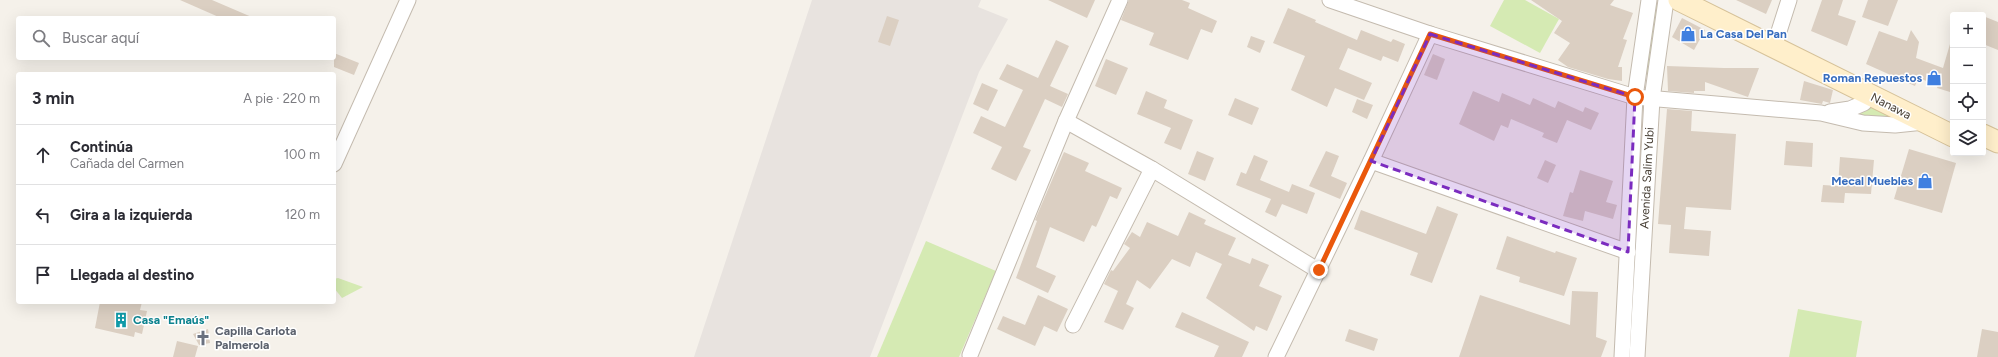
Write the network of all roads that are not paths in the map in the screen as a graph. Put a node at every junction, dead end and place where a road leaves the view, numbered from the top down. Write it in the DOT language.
graph roads {
  1 [pos="408,0"];
  2 [pos="1120,0"];
  3 [pos="1330,0"];
  4 [pos="1649,0"];
  5 [pos="1666,0"];
  6 [pos="1680,0"];
  7 [pos="1712,0"];
  8 [pos="1789,0"];
  9 [pos="1430,34"];
  10 [pos="1776,41"];
  11 [pos="1861,90"];
  12 [pos="1635,97"];
  13 [pos="1652,99"];
  14 [pos="1821,113"];
  15 [pos="1950,119"];
  16 [pos="1066,121"];
  17 [pos="1924,122"];
  18 [pos="1950,135"];
  19 [pos="1986,136"];
  20 [pos="1998,142"];
  21 [pos="1986,151"];
  22 [pos="1998,157"];
  23 [pos="336,160"];
  24 [pos="1371,161"];
  25 [pos="1152,169"];
  26 [pos="1628,252"];
  27 [pos="1319,270"];
  28 [pos="1073,325"];
  29 [pos="970,355"];
  30 [pos="1276,357"];
  31 [pos="1622,357"];
  32 [pos="1637,357"];
  1 -- 23 [label="street"];
  2 -- 16 [label="street"];
  3 -- 9 [label="street"];
  4 -- 12 [label="street, Avenida Salim Yubi"];
  5 -- 13 [label="street, Avenida Salim Yubi"];
  6 -- 10 [label="main road, Nanawa"];
  7 -- 10 [label="main road, Nanawa"];
  8 -- 10 [label="street"];
  9 -- 12 [label="street"];
  9 -- 24 [label="street"];
  10 -- 11 [label="main road, Nanawa"];
  10 -- 15 [label="main road, Nanawa"];
  11 -- 14 [label="street"];
  11 -- 17 [label="main road, Nanawa"];
  12 -- 13 [label="street"];
  12 -- 26 [label="street, Avenida Salim Yubi"];
  13 -- 14 [label="street"];
  13 -- 32 [label="street, Avenida Salim Yubi"];
  14 -- 17 [label="street"];
  16 -- 25 [label="street"];
  16 -- 29 [label="street"];
  17 -- 18 [label="main road, Nanawa"];
  19 -- 20 [label="main road"];
  21 -- 22 [label="main road"];
  24 -- 26 [label="street"];
  24 -- 27 [label="street"];
  25 -- 27 [label="street"];
  25 -- 28 [label="street"];
  26 -- 31 [label="street, Avenida Salim Yubi"];
  27 -- 30 [label="street"];
}
